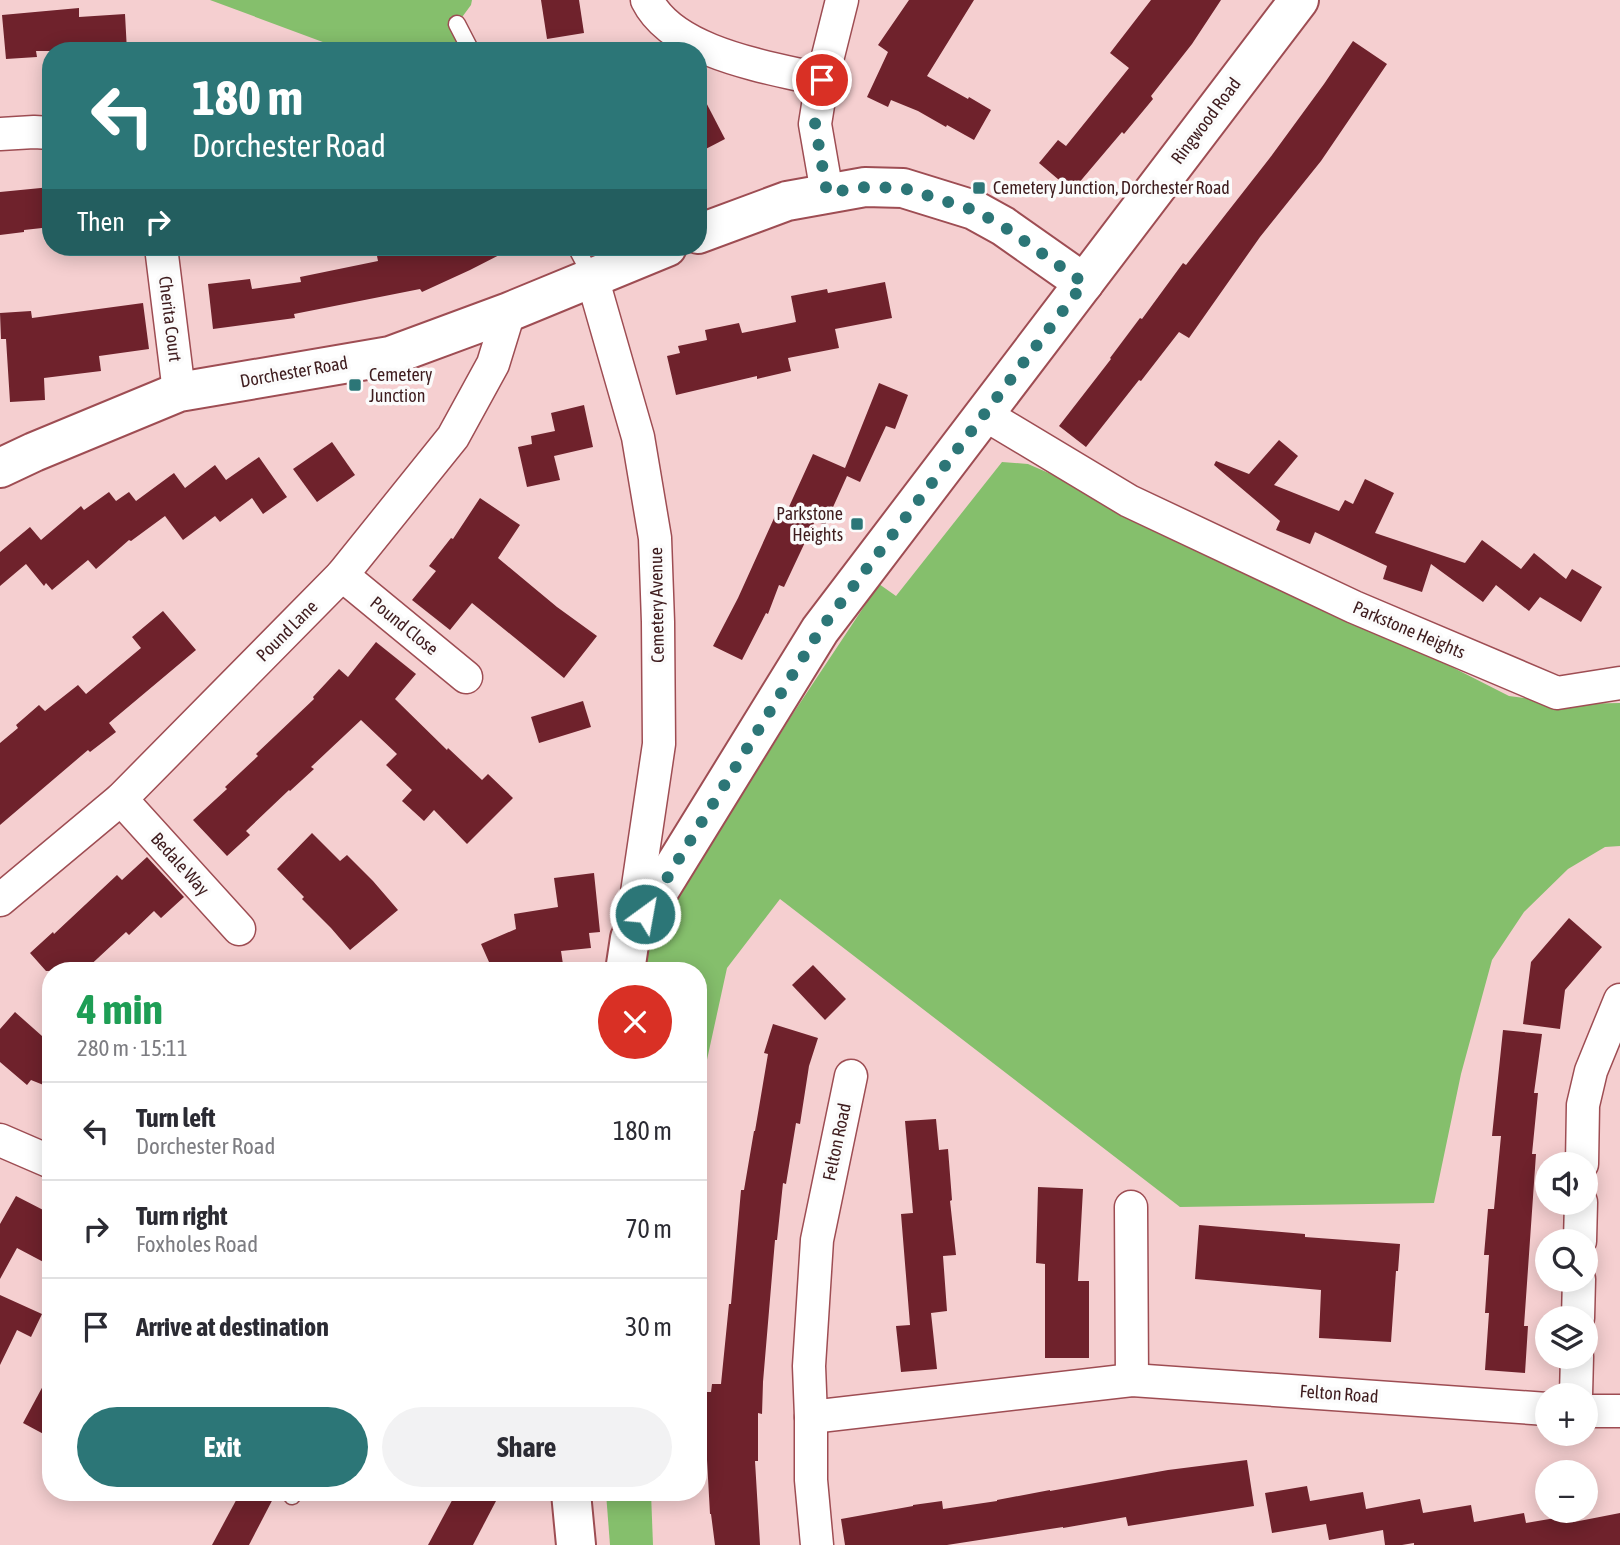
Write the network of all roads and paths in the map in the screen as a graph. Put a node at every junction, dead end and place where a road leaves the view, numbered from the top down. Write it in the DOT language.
graph roads {
  1 [pos="647,0"];
  2 [pos="842,0"];
  3 [pos="1298,0"];
  4 [pos="457,24"];
  5 [pos="466,42"];
  6 [pos="694,42"];
  7 [pos="707,48"];
  8 [pos="822,80"];
  9 [pos="42,132"];
  10 [pos="0,134"];
  11 [pos="827,193"];
  12 [pos="707,231"];
  13 [pos="162,256"];
  14 [pos="617,256"];
  15 [pos="584,262"];
  16 [pos="1084,283"];
  17 [pos="509,312"];
  18 [pos="179,392"];
  19 [pos="984,414"];
  20 [pos="0,468"];
  21 [pos="342,575"];
  22 [pos="466,677"];
  23 [pos="1620,683"];
  24 [pos="121,799"];
  25 [pos="0,900"];
  26 [pos="239,929"];
  27 [pos="627,955"];
  28 [pos="1620,1000"];
  29 [pos="1613,1039"];
  30 [pos="852,1076"];
  31 [pos="0,1140"];
  32 [pos="1582,1152"];
  33 [pos="42,1158"];
  34 [pos="1130,1207"];
  35 [pos="1132,1380"];
  36 [pos="1535,1408"];
  37 [pos="1598,1411"];
  38 [pos="1620,1411"];
  39 [pos="811,1417"];
  40 [pos="572,1501"];
  41 [pos="576,1545"];
  42 [pos="817,1545"];
  1 -- 6 [label="street"];
  2 -- 8 [label="street"];
  3 -- 16 [label="main road, Ringwood Road"];
  4 -- 5 [label="lane"];
  7 -- 8 [label="street"];
  8 -- 11 [label="street"];
  9 -- 10 [label="street"];
  11 -- 12 [label="main road"];
  11 -- 16 [label="main road"];
  13 -- 18 [label="street, Cherita Court"];
  14 -- 15 [label="main road, Dorchester Road"];
  15 -- 17 [label="main road, Dorchester Road"];
  15 -- 27 [label="street, Cemetery Avenue"];
  16 -- 19 [label="main road, Ringwood Road"];
  17 -- 18 [label="main road, Dorchester Road"];
  17 -- 21 [label="street, Pound Lane"];
  18 -- 20 [label="main road, Dorchester Road"];
  19 -- 23 [label="street, Parkstone Heights"];
  19 -- 27 [label="main road, Ringwood Road"];
  21 -- 22 [label="street, Pound Close"];
  21 -- 24 [label="street, Pound Lane"];
  24 -- 25 [label="street, Pound Lane"];
  24 -- 26 [label="street, Bedale Way"];
  28 -- 29 [label="street"];
  29 -- 32 [label="street"];
  30 -- 39 [label="street, Felton Road"];
  31 -- 33 [label="street"];
  34 -- 35 [label="street"];
  35 -- 36 [label="street, Felton Road"];
  35 -- 39 [label="street, Felton Road"];
  37 -- 38 [label="street"];
  39 -- 42 [label="street, Felton Road"];
  40 -- 41 [label="main road"];
}
